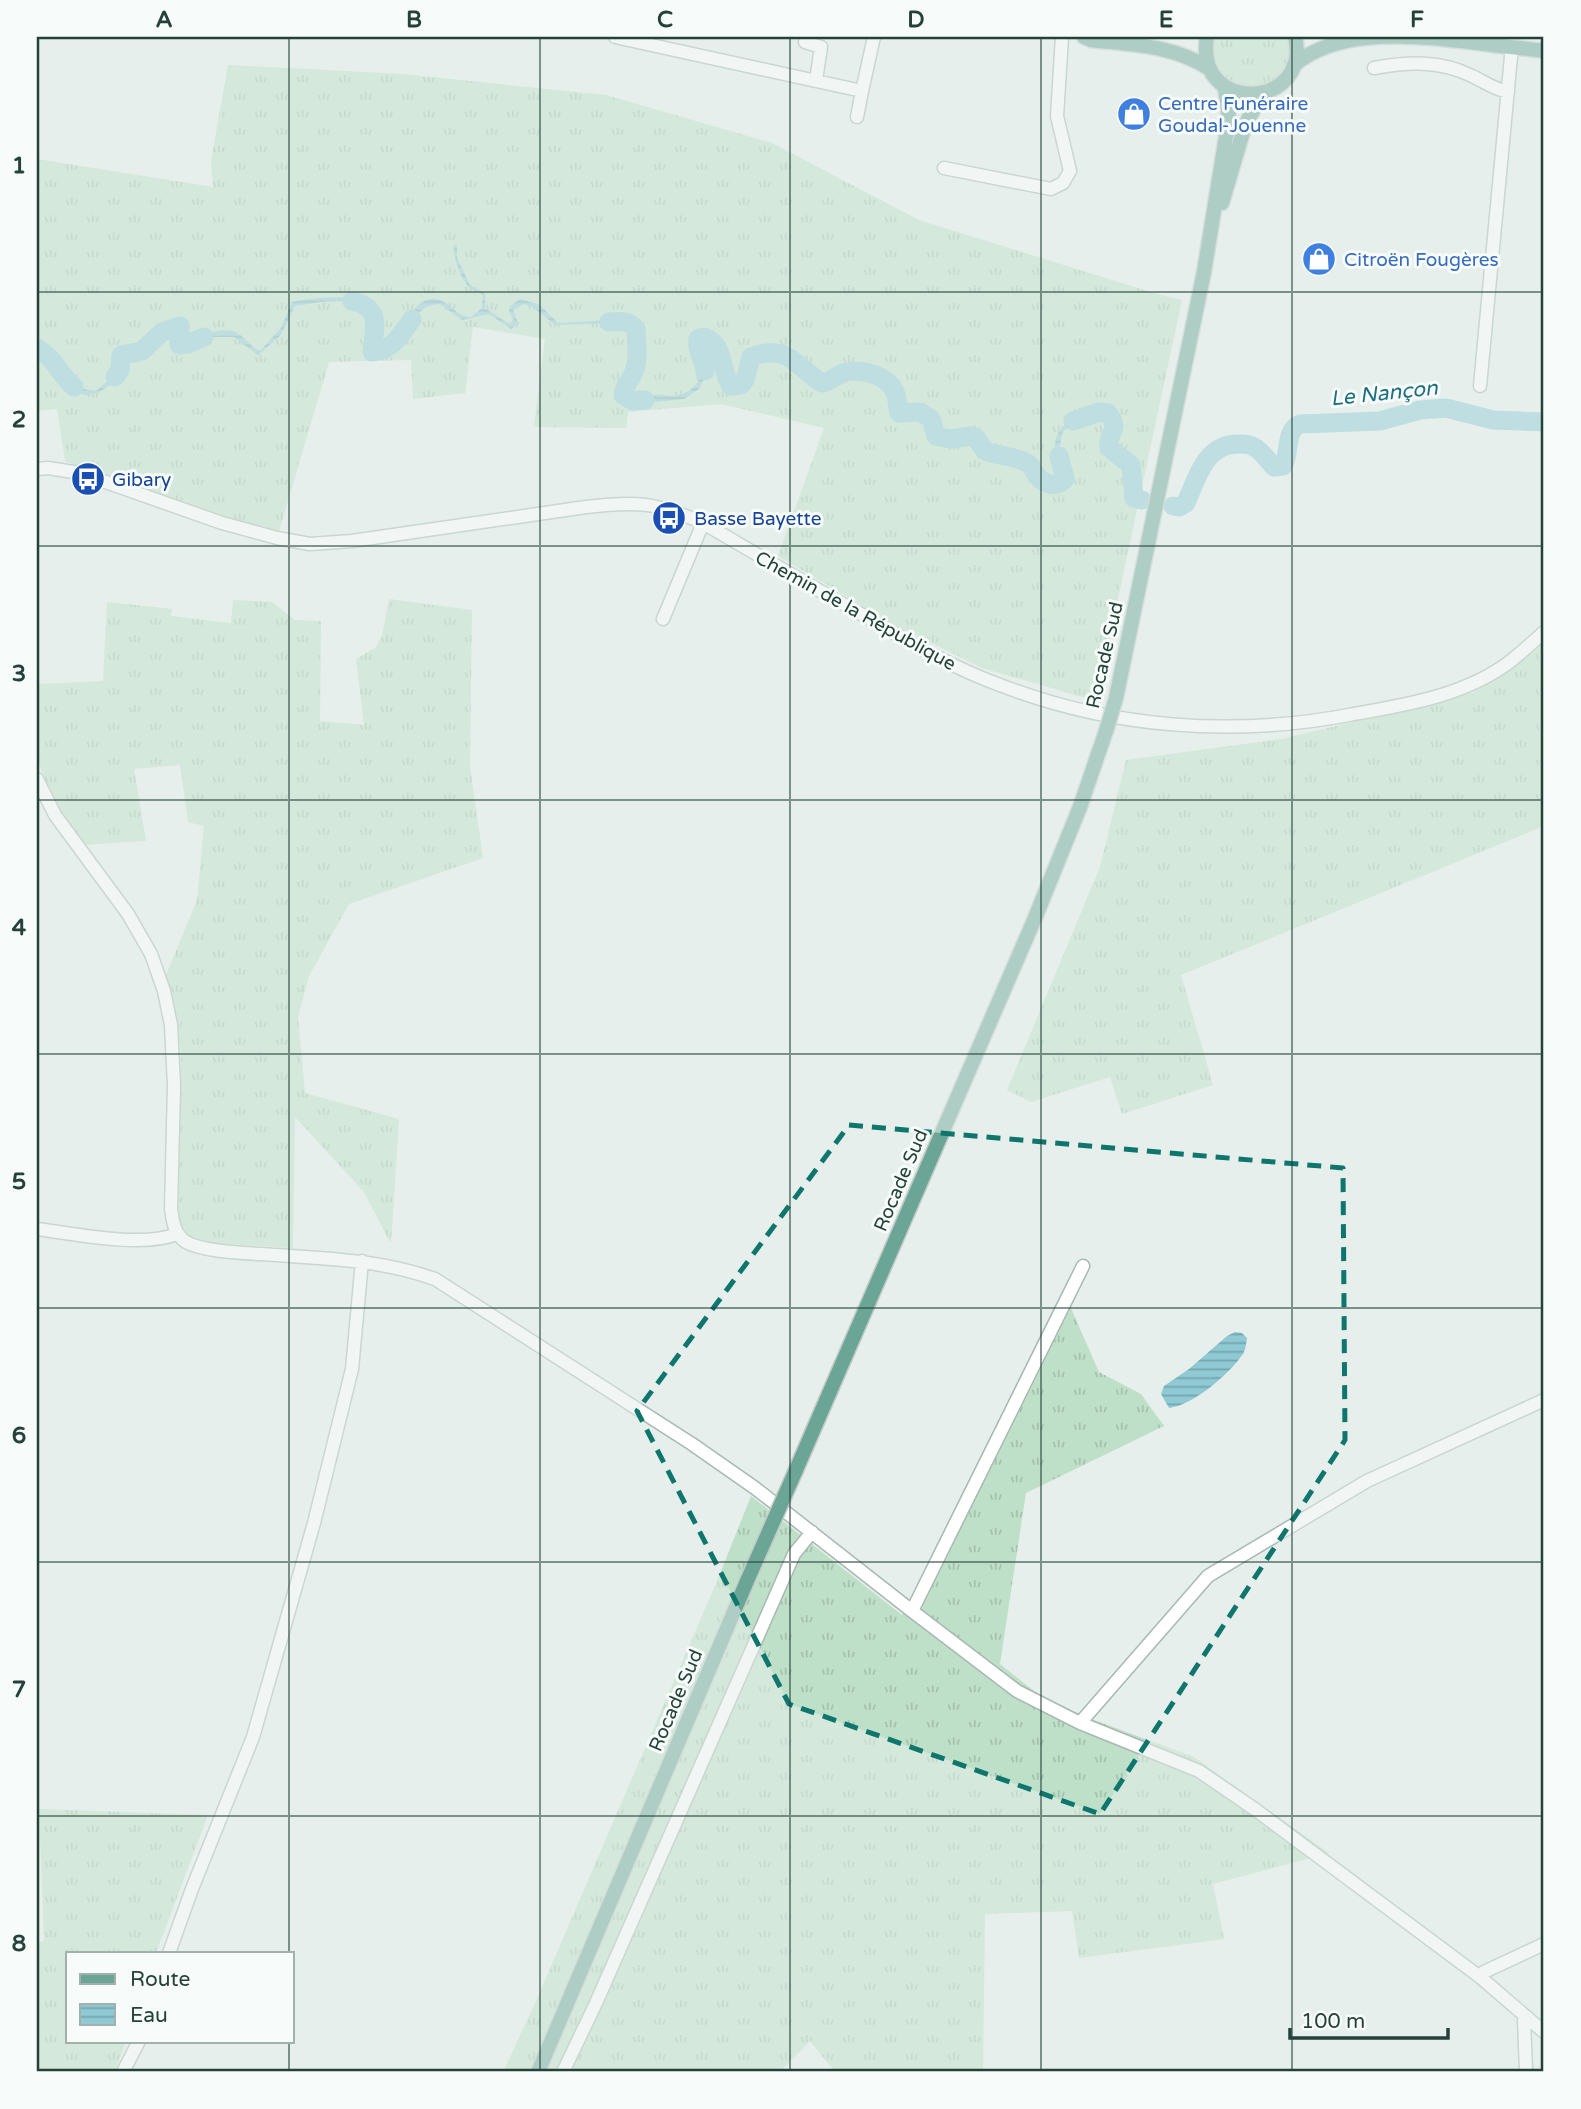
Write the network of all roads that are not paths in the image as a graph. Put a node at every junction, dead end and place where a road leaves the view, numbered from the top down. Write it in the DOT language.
graph roads {
  1 [pos="615,37"];
  2 [pos="874,37"];
  3 [pos="1062,37"];
  4 [pos="1084,37"];
  5 [pos="1207,37"];
  6 [pos="1295,37"];
  7 [pos="1404,37"];
  8 [pos="1483,37"];
  9 [pos="804,42"];
  10 [pos="670,43"];
  11 [pos="1512,46"];
  12 [pos="1544,51"];
  13 [pos="1294,65"];
  14 [pos="1374,68"];
  15 [pos="1210,69"];
  16 [pos="816,81"];
  17 [pos="1225,87"];
  18 [pos="862,91"];
  19 [pos="1508,92"];
  20 [pos="1263,93"];
  21 [pos="857,117"];
  22 [pos="944,168"];
  23 [pos="1203,272"];
  24 [pos="1480,386"];
  25 [pos="37,469"];
  26 [pos="703,523"];
  27 [pos="663,619"];
  28 [pos="1544,632"];
  29 [pos="37,779"];
  30 [pos="37,1229"];
  31 [pos="177,1234"];
  32 [pos="362,1261"];
  33 [pos="1083,1266"];
  34 [pos="1544,1400"];
  35 [pos="812,1532"];
  36 [pos="912,1611"];
  37 [pos="1080,1723"];
  38 [pos="1544,1944"];
  39 [pos="169,1952"];
  40 [pos="1480,1977"];
  41 [pos="1527,2017"];
  42 [pos="1544,2032"];
  43 [pos="139,2042"];
  44 [pos="123,2072"];
  45 [pos="538,2072"];
  46 [pos="563,2072"];
  47 [pos="1526,2072"];
  1 -- 10 [label="street"];
  2 -- 18 [label="street"];
  3 -- 22 [label="street"];
  4 -- 15 [label="main road"];
  5 -- 15 [label="main road"];
  6 -- 13 [label="main road"];
  7 -- 11 [label="main road"];
  7 -- 13 [label="main road"];
  8 -- 11 [label="main road"];
  9 -- 16 [label="street"];
  10 -- 16 [label="street"];
  11 -- 12 [label="main road"];
  11 -- 19 [label="street"];
  13 -- 20 [label="main road"];
  14 -- 19 [label="street"];
  15 -- 17 [label="main road"];
  16 -- 18 [label="street"];
  17 -- 20 [label="main road"];
  17 -- 23 [label="main road, Rocade Sud"];
  18 -- 21 [label="street"];
  19 -- 24 [label="street"];
  20 -- 23 [label="main road, Rocade Sud"];
  23 -- 45 [label="main road, Rocade Sud, bridge"];
  25 -- 26 [label="street, Chemin de la République"];
  26 -- 27 [label="street"];
  26 -- 28 [label="street, Chemin de la République"];
  29 -- 31 [label="street"];
  30 -- 31 [label="street"];
  31 -- 32 [label="street"];
  32 -- 35 [label="street"];
  32 -- 39 [label="street"];
  33 -- 36 [label="street"];
  34 -- 37 [label="street"];
  35 -- 36 [label="street"];
  35 -- 46 [label="street"];
  36 -- 37 [label="street"];
  37 -- 40 [label="street"];
  38 -- 40 [label="street"];
  40 -- 41 [label="street"];
  41 -- 42 [label="street"];
  41 -- 47 [label="street"];
  43 -- 44 [label="street"];
}
